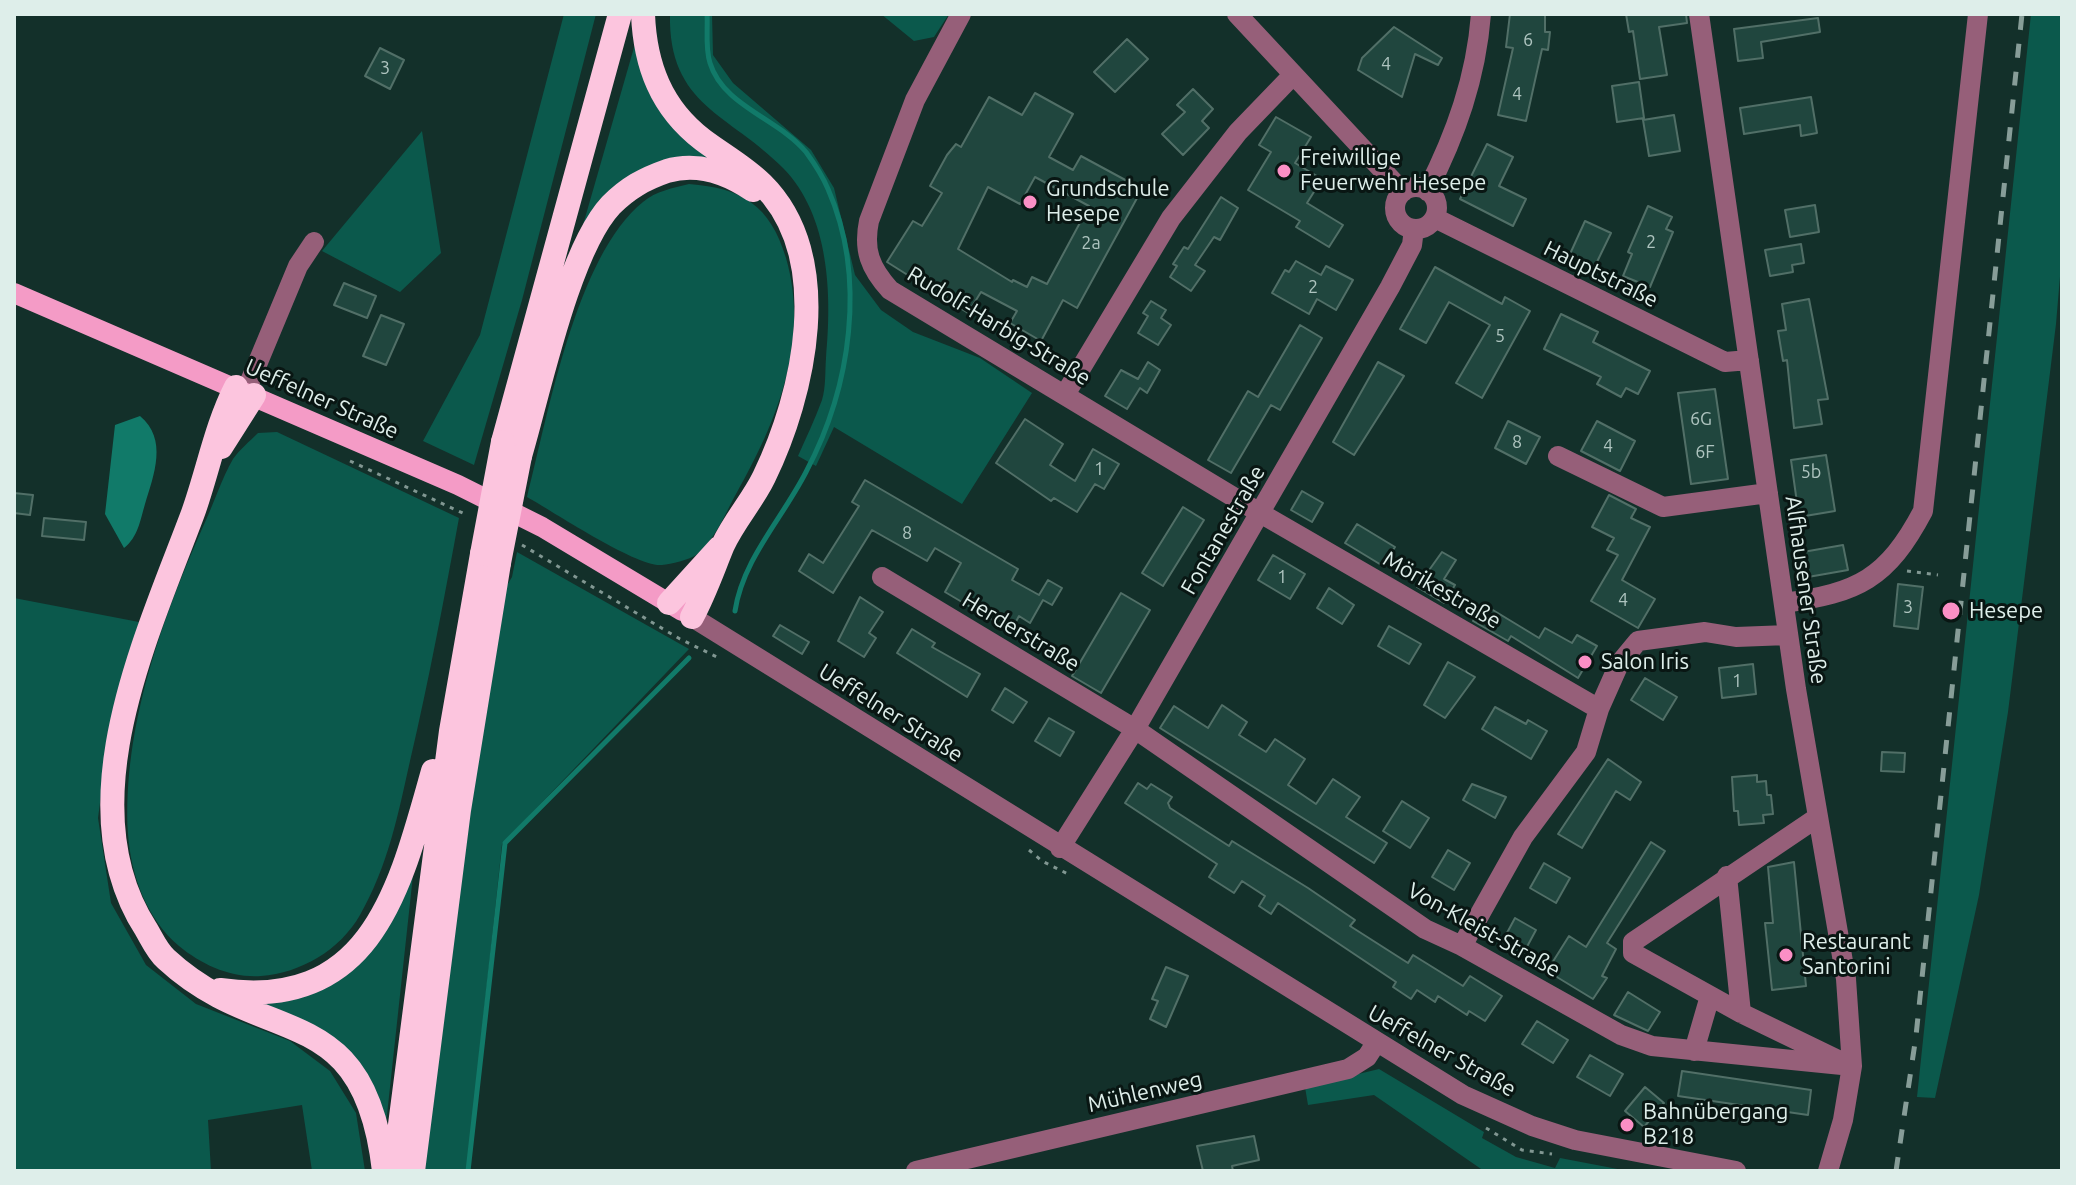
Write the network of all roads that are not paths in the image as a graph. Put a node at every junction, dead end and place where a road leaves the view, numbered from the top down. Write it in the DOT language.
graph roads {
  1 [pos="620,14"];
  2 [pos="643,14"];
  3 [pos="961,14"];
  4 [pos="1237,14"];
  5 [pos="1481,14"];
  6 [pos="1699,14"];
  7 [pos="1978,14"];
  8 [pos="1293,75"];
  9 [pos="1427,191"];
  10 [pos="1403,192"];
  11 [pos="778,208"];
  12 [pos="1435,218"];
  13 [pos="1414,229"];
  14 [pos="314,242"];
  15 [pos="561,274"];
  16 [pos="14,293"];
  17 [pos="1749,360"];
  18 [pos="245,391"];
  19 [pos="1066,393"];
  20 [pos="1558,456"];
  21 [pos="1768,493"];
  22 [pos="1260,513"];
  23 [pos="724,543"];
  24 [pos="491,558"];
  25 [pos="882,577"];
  26 [pos="669,603"];
  27 [pos="1784,603"];
  28 [pos="692,617"];
  29 [pos="1788,635"];
  30 [pos="1599,709"];
  31 [pos="1135,729"];
  32 [pos="451,731"];
  33 [pos="1818,817"];
  34 [pos="1060,848"];
  35 [pos="1727,876"];
  36 [pos="1462,946"];
  37 [pos="206,988"];
  38 [pos="1710,996"];
  39 [pos="1741,1013"];
  40 [pos="1376,1043"];
  41 [pos="1694,1051"];
  42 [pos="1852,1066"];
  43 [pos="384,1171"];
  44 [pos="394,1171"];
  45 [pos="413,1171"];
  46 [pos="916,1171"];
  47 [pos="1736,1171"];
  48 [pos="1828,1171"];
  1 -- 15 [label="highway"];
  2 -- 11 [label="highway"];
  3 -- 19 [label="street, Rudolf-Harbig-Straße"];
  4 -- 8 [label="street"];
  5 -- 9 [label="street"];
  6 -- 17 [label="street, Alfhausener Straße"];
  7 -- 27 [label="street"];
  8 -- 10 [label="street"];
  8 -- 19 [label="street"];
  9 -- 10 [label="street"];
  9 -- 12 [label="street"];
  10 -- 13 [label="street"];
  11 -- 15 [label="highway"];
  11 -- 23 [label="highway"];
  12 -- 13 [label="street"];
  12 -- 17 [label="street, Hauptstraße"];
  13 -- 22 [label="street, Fontanestraße"];
  14 -- 18 [label="street"];
  15 -- 24 [label="highway, bridge"];
  16 -- 18 [label="main road, Ueffelner Straße"];
  17 -- 21 [label="street, Alfhausener Straße"];
  18 -- 26 [label="main road, Ueffelner Straße"];
  18 -- 37 [label="highway"];
  19 -- 22 [label="street, Rudolf-Harbig-Straße"];
  20 -- 21 [label="street"];
  21 -- 27 [label="street, Alfhausener Straße"];
  22 -- 30 [label="street, Mörikestraße"];
  22 -- 31 [label="street, Fontanestraße"];
  23 -- 26 [label="highway"];
  23 -- 28 [label="highway"];
  24 -- 32 [label="highway"];
  24 -- 45 [label="highway"];
  25 -- 31 [label="street, Herderstraße"];
  26 -- 28 [label="main road, Ueffelner Straße"];
  27 -- 29 [label="street, Alfhausener Straße"];
  28 -- 34 [label="street, Ueffelner Straße"];
  29 -- 30 [label="street"];
  29 -- 33 [label="street, Alfhausener Straße"];
  30 -- 36 [label="street"];
  31 -- 34 [label="street, Fontanestraße"];
  31 -- 36 [label="street, Von-Kleist-Straße"];
  32 -- 37 [label="highway"];
  32 -- 44 [label="highway"];
  33 -- 35 [label="street"];
  33 -- 42 [label="street, Alfhausener Straße"];
  34 -- 40 [label="street, Ueffelner Straße"];
  35 -- 38 [label="street"];
  35 -- 39 [label="street"];
  36 -- 41 [label="street, Von-Kleist-Straße"];
  37 -- 43 [label="highway"];
  38 -- 39 [label="street"];
  38 -- 41 [label="street"];
  39 -- 42 [label="street"];
  40 -- 46 [label="street, Mühlenweg"];
  40 -- 47 [label="street, Ueffelner Straße"];
  41 -- 42 [label="street, Von-Kleist-Straße"];
  42 -- 48 [label="street, Alfhausener Straße"];
}
